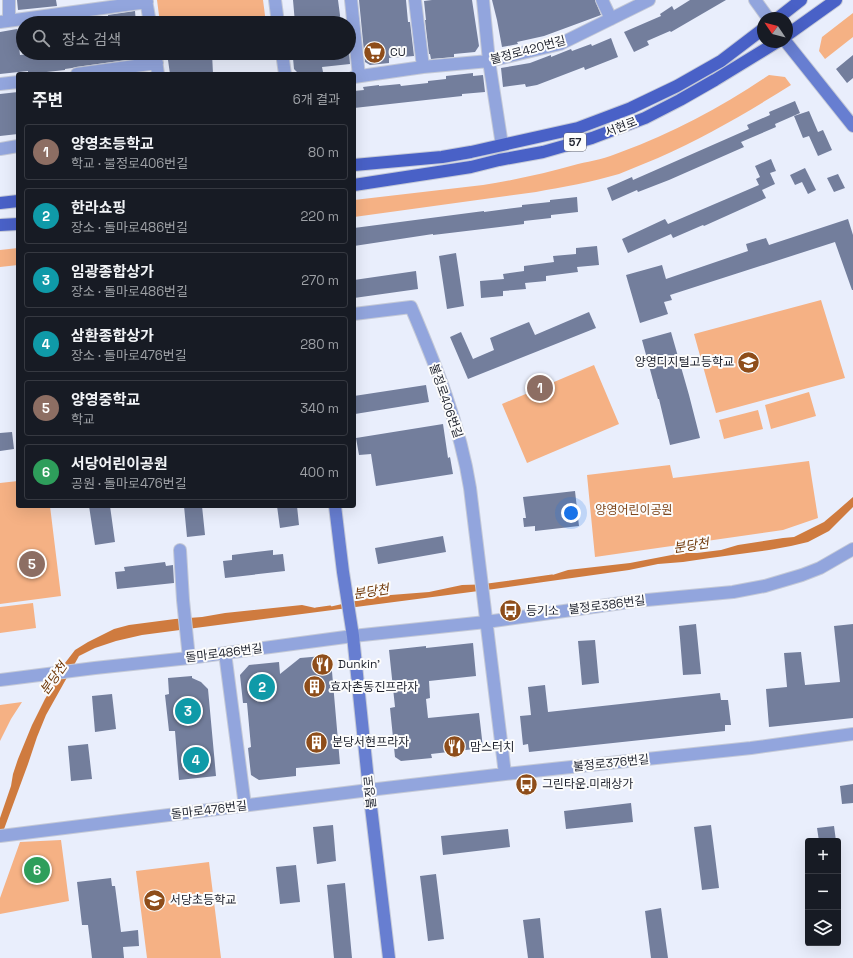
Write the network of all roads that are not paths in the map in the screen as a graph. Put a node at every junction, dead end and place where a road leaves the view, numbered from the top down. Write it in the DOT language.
graph roads {
  1 [pos="8,0"];
  2 [pos="275,0"];
  3 [pos="350,0"];
  4 [pos="415,0"];
  5 [pos="483,0"];
  6 [pos="602,0"];
  7 [pos="649,0"];
  8 [pos="755,0"];
  9 [pos="801,0"];
  10 [pos="836,0"];
  11 [pos="146,1"];
  12 [pos="764,12"];
  13 [pos="786,12"];
  14 [pos="40,16"];
  15 [pos="149,16"];
  16 [pos="277,16"];
  17 [pos="351,16"];
  18 [pos="16,19"];
  19 [pos="611,19"];
  20 [pos="5,21"];
  21 [pos="793,31"];
  22 [pos="757,33"];
  23 [pos="767,48"];
  24 [pos="791,48"];
  25 [pos="283,60"];
  26 [pos="355,60"];
  27 [pos="489,62"];
  28 [pos="157,64"];
  29 [pos="423,67"];
  30 [pos="93,72"];
  31 [pos="285,72"];
  32 [pos="357,77"];
  33 [pos="16,82"];
  34 [pos="0,84"];
  35 [pos="853,126"];
  36 [pos="502,144"];
  37 [pos="16,146"];
  38 [pos="0,149"];
  39 [pos="356,165"];
  40 [pos="356,185"];
  41 [pos="16,201"];
  42 [pos="0,203"];
  43 [pos="16,224"];
  44 [pos="0,225"];
  45 [pos="356,314"];
  46 [pos="335,508"];
  47 [pos="853,549"];
  48 [pos="180,550"];
  49 [pos="486,617"];
  50 [pos="352,631"];
  51 [pos="225,653"];
  52 [pos="189,657"];
  53 [pos="0,680"];
  54 [pos="853,734"];
  55 [pos="505,774"];
  56 [pos="369,790"];
  57 [pos="245,806"];
  58 [pos="0,836"];
  59 [pos="389,958"];
  1 -- 20 [label="street"];
  2 -- 16 [label="street"];
  3 -- 17 [label="street, 불정로420번길"];
  4 -- 29 [label="street"];
  5 -- 27 [label="street"];
  6 -- 19 [label="street"];
  7 -- 19 [label="street, 불정로420번길"];
  8 -- 12 [label="street"];
  9 -- 13 [label="main road"];
  10 -- 21 [label="main road"];
  11 -- 14 [label="street"];
  11 -- 15 [label="street"];
  18 -- 20 [label="street"];
  19 -- 27 [label="street, 불정로420번길"];
  22 -- 36 [label="main road, 서현로 / 57"];
  23 -- 40 [label="main road, 서현로 / 57"];
  24 -- 35 [label="main road"];
  25 -- 31 [label="street"];
  26 -- 32 [label="street, 불정로420번길"];
  27 -- 29 [label="street, 불정로420번길"];
  27 -- 36 [label="street"];
  28 -- 30 [label="street"];
  29 -- 32 [label="street, 불정로420번길"];
  33 -- 34 [label="street"];
  36 -- 39 [label="main road, 서현로 / 57"];
  37 -- 38 [label="street"];
  41 -- 42 [label="main road"];
  43 -- 44 [label="main road"];
  45 -- 49 [label="street, 불정로406번길"];
  46 -- 50 [label="main road, 불정로"];
  47 -- 49 [label="street, 불정로386번길"];
  48 -- 52 [label="street"];
  49 -- 50 [label="street, 불정로386번길"];
  49 -- 55 [label="street"];
  50 -- 51 [label="street, 돌마로486번길"];
  50 -- 56 [label="main road, 불정로"];
  51 -- 52 [label="street, 돌마로486번길"];
  51 -- 57 [label="street"];
  52 -- 53 [label="street, 돌마로486번길"];
  54 -- 55 [label="street, 불정로376번길"];
  55 -- 56 [label="street, 불정로376번길"];
  56 -- 57 [label="street, 돌마로476번길"];
  56 -- 59 [label="main road, 불정로"];
  57 -- 58 [label="street, 돌마로476번길"];
}
